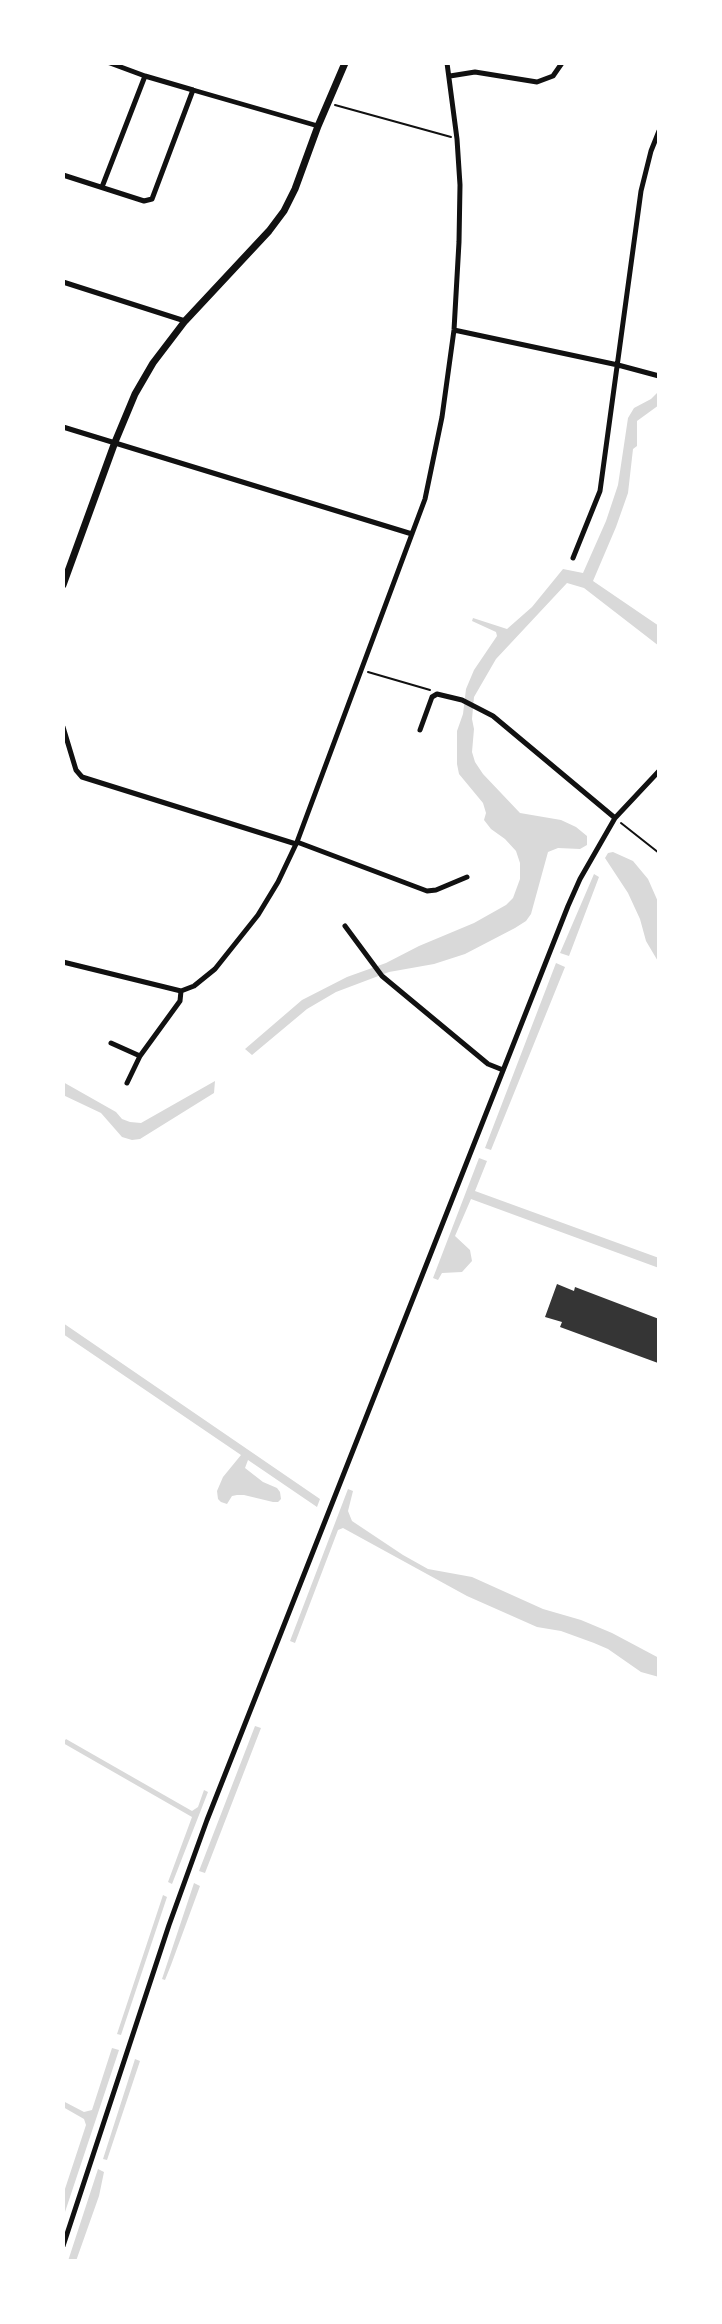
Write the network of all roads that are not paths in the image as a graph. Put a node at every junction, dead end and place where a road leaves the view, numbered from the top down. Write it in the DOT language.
graph roads {
  1 [pos="110,63"];
  2 [pos="345,63"];
  3 [pos="447,63"];
  4 [pos="562,63"];
  5 [pos="145,76"];
  6 [pos="450,76"];
  7 [pos="193,90"];
  8 [pos="318,126"];
  9 [pos="659,131"];
  10 [pos="63,175"];
  11 [pos="102,187"];
  12 [pos="63,282"];
  13 [pos="185,321"];
  14 [pos="454,330"];
  15 [pos="618,365"];
  16 [pos="657,376"];
  17 [pos="63,427"];
  18 [pos="115,442"];
  19 [pos="412,534"];
  20 [pos="573,558"];
  21 [pos="63,584"];
  22 [pos="63,727"];
  23 [pos="420,730"];
  24 [pos="659,771"];
  25 [pos="615,818"];
  26 [pos="297,843"];
  27 [pos="467,877"];
  28 [pos="345,926"];
  29 [pos="63,962"];
  30 [pos="181,991"];
  31 [pos="111,1043"];
  32 [pos="140,1056"];
  33 [pos="503,1070"];
  34 [pos="127,1083"];
  35 [pos="63,2246"];
  1 -- 5 [label="street"];
  2 -- 8 [label="street"];
  3 -- 6 [label="street"];
  4 -- 6 [label="street"];
  5 -- 7 [label="street"];
  5 -- 11 [label="street"];
  6 -- 14 [label="street"];
  7 -- 8 [label="street"];
  7 -- 11 [label="street"];
  8 -- 13 [label="street"];
  9 -- 15 [label="street"];
  10 -- 11 [label="street"];
  12 -- 13 [label="street"];
  13 -- 18 [label="street"];
  14 -- 15 [label="street"];
  14 -- 19 [label="street"];
  15 -- 16 [label="street"];
  15 -- 20 [label="street"];
  17 -- 18 [label="street"];
  18 -- 19 [label="street"];
  18 -- 21 [label="street"];
  19 -- 26 [label="street"];
  22 -- 26 [label="street"];
  23 -- 25 [label="street"];
  24 -- 25 [label="street"];
  25 -- 33 [label="street"];
  26 -- 27 [label="street"];
  26 -- 30 [label="street"];
  28 -- 33 [label="street"];
  29 -- 30 [label="street"];
  30 -- 32 [label="street"];
  31 -- 32 [label="street"];
  32 -- 34 [label="street"];
  33 -- 35 [label="street"];
}
